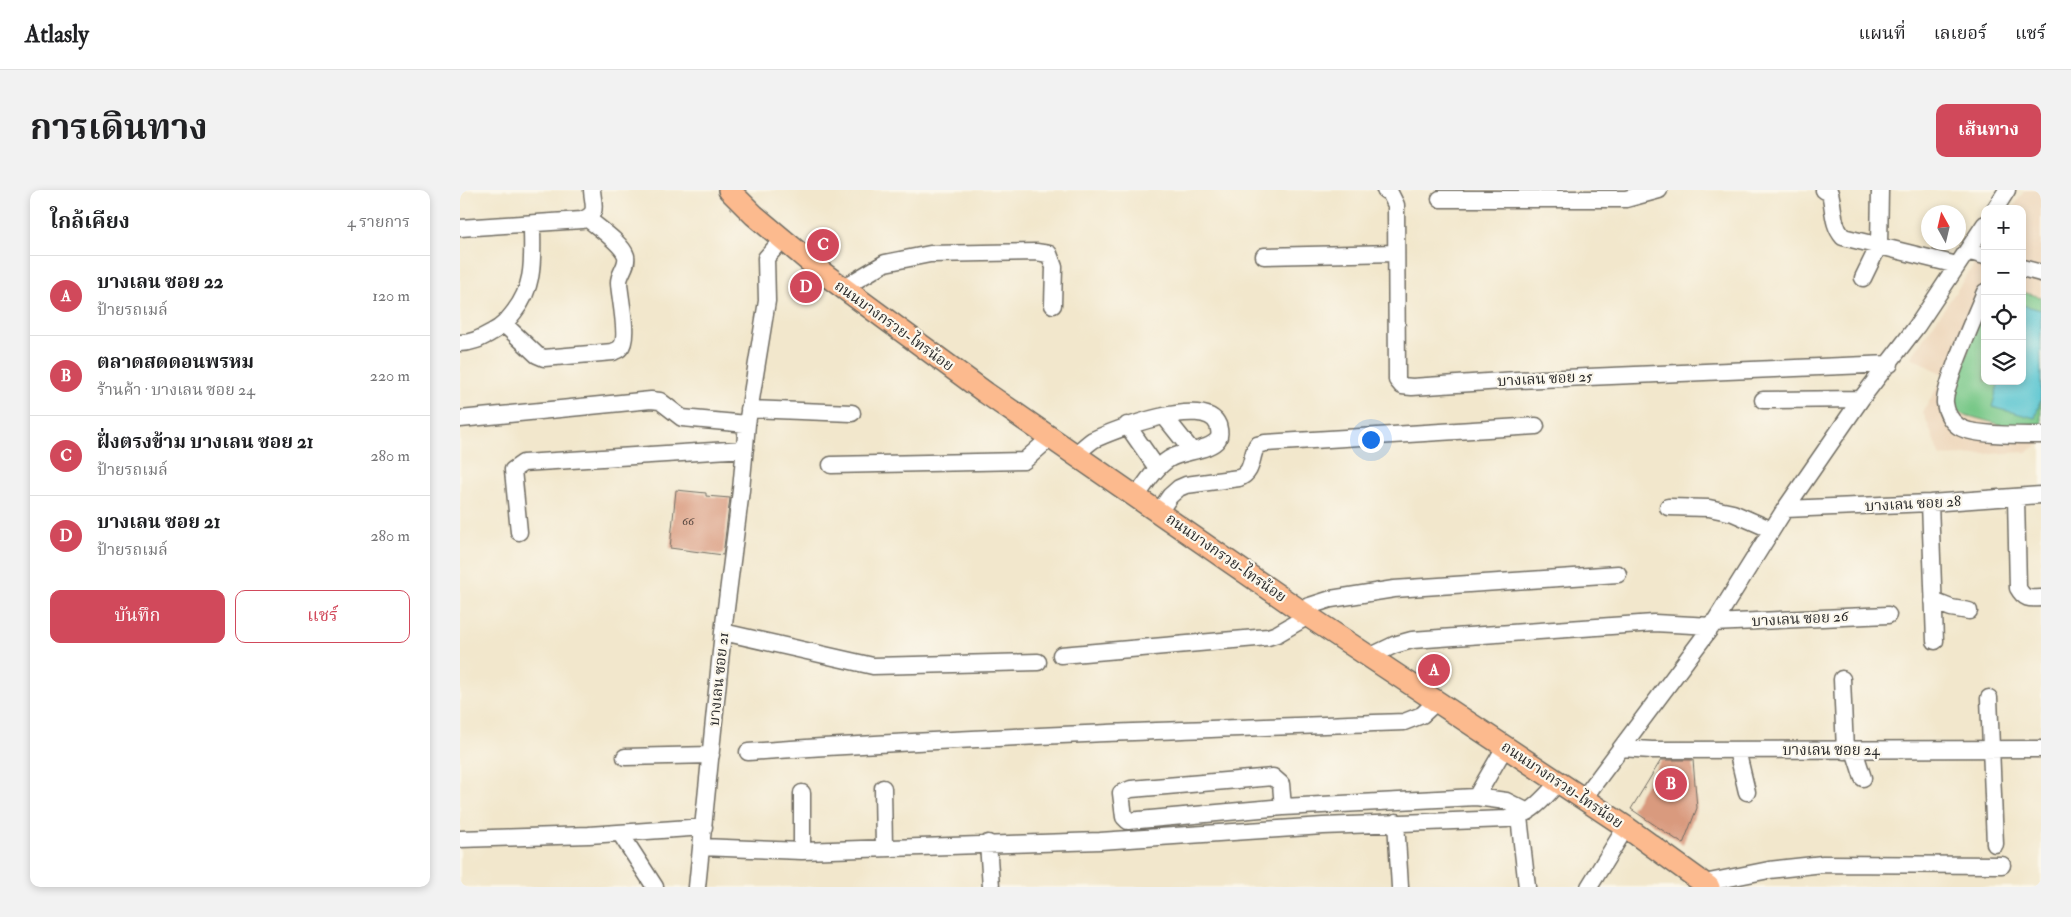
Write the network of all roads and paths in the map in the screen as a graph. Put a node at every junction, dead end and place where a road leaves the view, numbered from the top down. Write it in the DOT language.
graph roads {
  1 [pos="592,190"];
  2 [pos="729,190"];
  3 [pos="747,190"];
  4 [pos="1385,190"];
  5 [pos="1659,190"];
  6 [pos="1824,190"];
  7 [pos="1880,190"];
  8 [pos="2008,190"];
  9 [pos="1440,199"];
  10 [pos="1998,205"];
  11 [pos="754,215"];
  12 [pos="586,218"];
  13 [pos="532,224"];
  14 [pos="460,228"];
  15 [pos="1981,230"];
  16 [pos="782,240"];
  17 [pos="1879,245"];
  18 [pos="1967,250"];
  19 [pos="1396,253"];
  20 [pos="1981,255"];
  21 [pos="1264,256"];
  22 [pos="1957,265"];
  23 [pos="2026,269"];
  24 [pos="2041,273"];
  25 [pos="1863,278"];
  26 [pos="843,288"];
  27 [pos="1984,295"];
  28 [pos="1053,305"];
  29 [pos="504,324"];
  30 [pos="460,343"];
  31 [pos="1890,364"];
  32 [pos="1861,399"];
  33 [pos="1763,400"];
  34 [pos="852,413"];
  35 [pos="748,416"];
  36 [pos="1164,416"];
  37 [pos="460,419"];
  38 [pos="1127,425"];
  39 [pos="1536,426"];
  40 [pos="2041,435"];
  41 [pos="1050,438"];
  42 [pos="745,449"];
  43 [pos="1192,450"];
  44 [pos="1076,455"];
  45 [pos="831,464"];
  46 [pos="1157,468"];
  47 [pos="2041,495"];
  48 [pos="1136,496"];
  49 [pos="2016,498"];
  50 [pos="1930,503"];
  51 [pos="1668,507"];
  52 [pos="1785,509"];
  53 [pos="1158,512"];
  54 [pos="1772,530"];
  55 [pos="519,532"];
  56 [pos="1618,574"];
  57 [pos="2041,598"];
  58 [pos="1933,601"];
  59 [pos="1969,611"];
  60 [pos="1304,612"];
  61 [pos="1888,615"];
  62 [pos="1712,624"];
  63 [pos="723,632"];
  64 [pos="1935,641"];
  65 [pos="1061,655"];
  66 [pos="1369,657"];
  67 [pos="1038,662"];
  68 [pos="1842,679"];
  69 [pos="1989,698"];
  70 [pos="1437,701"];
  71 [pos="1505,747"];
  72 [pos="1621,748"];
  73 [pos="1991,749"];
  74 [pos="2041,749"];
  75 [pos="1737,750"];
  76 [pos="1850,751"];
  77 [pos="748,752"];
  78 [pos="710,755"];
  79 [pos="625,757"];
  80 [pos="1863,778"];
  81 [pos="1558,783"];
  82 [pos="883,788"];
  83 [pos="1747,792"];
  84 [pos="802,793"];
  85 [pos="1476,797"];
  86 [pos="1583,799"];
  87 [pos="1283,807"];
  88 [pos="1523,815"];
  89 [pos="1396,822"];
  90 [pos="704,827"];
  91 [pos="1626,827"];
  92 [pos="620,833"];
  93 [pos="460,839"];
  94 [pos="988,843"];
  95 [pos="1994,844"];
  96 [pos="701,847"];
  97 [pos="884,848"];
  98 [pos="802,851"];
  99 [pos="2002,865"];
  100 [pos="1706,885"];
  101 [pos="655,887"];
  102 [pos="697,887"];
  103 [pos="992,887"];
  104 [pos="1400,887"];
  105 [pos="1527,887"];
  106 [pos="1589,887"];
  1 -- 12 [label="street"];
  2 -- 11 [label="main road, ถนนบางกรวย-ไทรน้อย"];
  3 -- 11 [label="main road"];
  4 -- 19 [label="street, บางเลน ซอย 25"];
  5 -- 9 [label="street"];
  6 -- 17 [label="street"];
  7 -- 17 [label="street"];
  8 -- 10 [label="street"];
  11 -- 16 [label="main road, ถนนบางกรวย-ไทรน้อย"];
  12 -- 13 [label="street"];
  12 -- 29 [label="street"];
  13 -- 14 [label="street"];
  13 -- 29 [label="street"];
  15 -- 18 [label="street"];
  16 -- 26 [label="main road, ถนนบางกรวย-ไทรน้อย"];
  16 -- 35 [label="street, บางเลน ซอย 21"];
  17 -- 22 [label="street"];
  17 -- 25 [label="street"];
  18 -- 20 [label="street"];
  18 -- 22 [label="street"];
  19 -- 21 [label="street"];
  19 -- 31 [label="street, บางเลน ซอย 25"];
  22 -- 31 [label="street"];
  23 -- 24 [label="street"];
  26 -- 28 [label="street"];
  26 -- 41 [label="main road, ถนนบางกรวย-ไทรน้อย"];
  27 -- 40 [label="street"];
  29 -- 30 [label="street"];
  31 -- 32 [label="street"];
  32 -- 33 [label="street"];
  32 -- 52 [label="street"];
  34 -- 35 [label="street"];
  35 -- 37 [label="street"];
  35 -- 42 [label="street, บางเลน ซอย 21"];
  36 -- 38 [label="street"];
  36 -- 43 [label="street"];
  36 -- 43 [label="street"];
  38 -- 44 [label="street"];
  38 -- 46 [label="street"];
  39 -- 53 [label="street"];
  41 -- 44 [label="main road, ถนนบางกรวย-ไทรน้อย"];
  41 -- 45 [label="street"];
  42 -- 55 [label="street"];
  42 -- 63 [label="street, บางเลน ซอย 21"];
  43 -- 46 [label="street"];
  44 -- 48 [label="main road, ถนนบางกรวย-ไทรน้อย"];
  46 -- 48 [label="street"];
  47 -- 49 [label="street, บางเลน ซอย 28"];
  48 -- 53 [label="main road, ถนนบางกรวย-ไทรน้อย"];
  49 -- 50 [label="street, บางเลน ซอย 28"];
  49 -- 57 [label="street"];
  50 -- 52 [label="street, บางเลน ซอย 28"];
  50 -- 58 [label="street"];
  51 -- 54 [label="street"];
  52 -- 54 [label="street"];
  53 -- 60 [label="main road, ถนนบางกรวย-ไทรน้อย"];
  54 -- 62 [label="street"];
  56 -- 60 [label="street"];
  58 -- 59 [label="street"];
  58 -- 64 [label="street"];
  60 -- 65 [label="street"];
  60 -- 66 [label="main road, ถนนบางกรวย-ไทรน้อย"];
  61 -- 62 [label="street, บางเลน ซอย 26"];
  62 -- 66 [label="street, บางเลน ซอย 26"];
  62 -- 72 [label="street"];
  63 -- 67 [label="street"];
  63 -- 78 [label="street, บางเลน ซอย 21"];
  66 -- 70 [label="main road, ถนนบางกรวย-ไทรน้อย"];
  68 -- 76 [label="street"];
  69 -- 73 [label="street"];
  70 -- 71 [label="main road, ถนนบางกรวย-ไทรน้อย"];
  70 -- 77 [label="street"];
  71 -- 81 [label="main road, ถนนบางกรวย-ไทรน้อย"];
  71 -- 85 [label="street"];
  72 -- 75 [label="street, บางเลน ซอย 24"];
  72 -- 86 [label="street"];
  73 -- 74 [label="street, บางเลน ซอย 24"];
  73 -- 76 [label="street, บางเลน ซอย 24"];
  73 -- 95 [label="street"];
  75 -- 76 [label="street, บางเลน ซอย 24"];
  75 -- 83 [label="street"];
  76 -- 80 [label="street"];
  78 -- 79 [label="street"];
  78 -- 90 [label="street, บางเลน ซอย 21"];
  81 -- 86 [label="main road, ถนนบางกรวย-ไทรน้อย"];
  81 -- 88 [label="street"];
  82 -- 97 [label="street"];
  84 -- 98 [label="street"];
  85 -- 87 [label="street"];
  85 -- 88 [label="street"];
  86 -- 91 [label="main road, ถนนบางกรวย-ไทรน้อย"];
  87 -- 87 [label="street"];
  88 -- 89 [label="street"];
  88 -- 105 [label="street"];
  89 -- 94 [label="street"];
  89 -- 104 [label="street"];
  90 -- 92 [label="street"];
  90 -- 96 [label="street, บางเลน ซอย 21"];
  91 -- 100 [label="main road, ถนนบางกรวย-ไทรน้อย"];
  91 -- 106 [label="street"];
  92 -- 93 [label="street"];
  92 -- 101 [label="street"];
  94 -- 97 [label="street"];
  94 -- 103 [label="street"];
  96 -- 98 [label="street"];
  96 -- 102 [label="street, บางเลน ซอย 21"];
  97 -- 98 [label="street"];
  99 -- 100 [label="street"];
}
